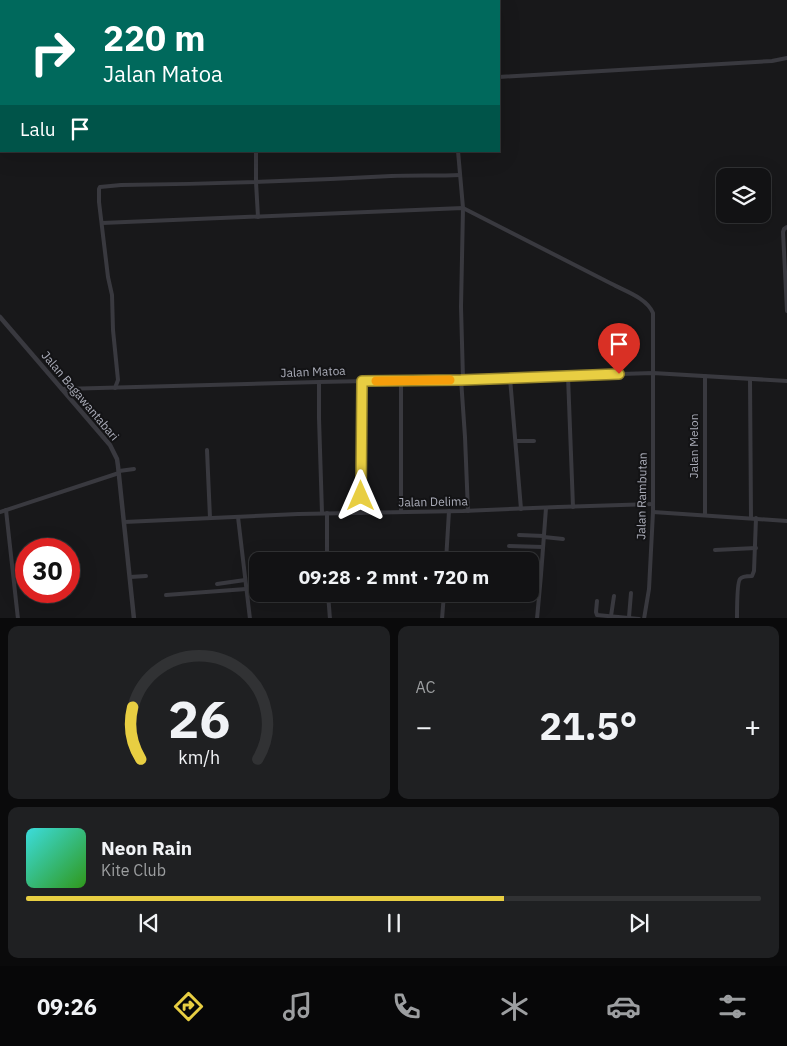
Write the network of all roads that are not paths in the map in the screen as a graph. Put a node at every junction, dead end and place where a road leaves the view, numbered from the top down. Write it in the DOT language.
graph roads {
  1 [pos="787,58"];
  2 [pos="500,77"];
  3 [pos="256,152"];
  4 [pos="458,152"];
  5 [pos="460,175"];
  6 [pos="256,182"];
  7 [pos="463,208"];
  8 [pos="258,217"];
  9 [pos="102,223"];
  10 [pos="787,227"];
  11 [pos="787,311"];
  12 [pos="0,317"];
  13 [pos="653,373"];
  14 [pos="568,376"];
  15 [pos="705,376"];
  16 [pos="510,378"];
  17 [pos="462,379"];
  18 [pos="750,379"];
  19 [pos="362,381"];
  20 [pos="401,381"];
  21 [pos="787,381"];
  22 [pos="318,382"];
  23 [pos="115,388"];
  24 [pos="62,389"];
  25 [pos="516,441"];
  26 [pos="534,441"];
  27 [pos="207,450"];
  28 [pos="134,469"];
  29 [pos="119,472"];
  30 [pos="653,504"];
  31 [pos="573,507"];
  32 [pos="546,508"];
  33 [pos="521,509"];
  34 [pos="6,510"];
  35 [pos="449,511"];
  36 [pos="468,511"];
  37 [pos="0,512"];
  38 [pos="402,512"];
  39 [pos="653,512"];
  40 [pos="324,513"];
  41 [pos="361,513"];
  42 [pos="705,515"];
  43 [pos="238,517"];
  44 [pos="210,518"];
  45 [pos="751,518"];
  46 [pos="756,518"];
  47 [pos="787,521"];
  48 [pos="124,522"];
  49 [pos="519,535"];
  50 [pos="544,537"];
  51 [pos="563,539"];
  52 [pos="509,546"];
  53 [pos="543,547"];
  54 [pos="756,548"];
  55 [pos="715,550"];
  56 [pos="326,552"];
  57 [pos="447,552"];
  58 [pos="146,576"];
  59 [pos="130,577"];
  60 [pos="245,580"];
  61 [pos="217,584"];
  62 [pos="246,589"];
  63 [pos="630,593"];
  64 [pos="166,595"];
  65 [pos="614,596"];
  66 [pos="597,601"];
  67 [pos="329,602"];
  68 [pos="443,602"];
  69 [pos="611,616"];
  70 [pos="629,617"];
  71 [pos="18,618"];
  72 [pos="134,618"];
  73 [pos="250,618"];
  74 [pos="330,618"];
  75 [pos="442,618"];
  76 [pos="537,618"];
  77 [pos="638,618"];
  78 [pos="644,618"];
  79 [pos="737,618"];
  1 -- 2 [label="street"];
  3 -- 6 [label="street"];
  4 -- 5 [label="street"];
  5 -- 6 [label="street"];
  5 -- 7 [label="street"];
  6 -- 8 [label="street"];
  6 -- 9 [label="street"];
  7 -- 8 [label="street"];
  7 -- 13 [label="street, Jalan Rambutan"];
  7 -- 17 [label="street"];
  8 -- 9 [label="street"];
  9 -- 23 [label="street"];
  10 -- 11 [label="street"];
  12 -- 24 [label="street, Jalan Bagawantabari"];
  13 -- 14 [label="street, Jalan Matoa"];
  13 -- 15 [label="street, Jalan Matoa"];
  13 -- 30 [label="street, Jalan Rambutan"];
  14 -- 16 [label="street, Jalan Matoa"];
  14 -- 31 [label="street"];
  15 -- 18 [label="street, Jalan Matoa"];
  15 -- 42 [label="street, Jalan Melon"];
  16 -- 17 [label="street, Jalan Matoa"];
  16 -- 25 [label="street"];
  17 -- 20 [label="street, Jalan Matoa"];
  17 -- 36 [label="street"];
  18 -- 21 [label="street, Jalan Matoa"];
  18 -- 45 [label="street"];
  19 -- 20 [label="street, Jalan Matoa"];
  19 -- 22 [label="street, Jalan Matoa"];
  19 -- 41 [label="street"];
  20 -- 38 [label="street"];
  22 -- 23 [label="street, Jalan Matoa"];
  22 -- 40 [label="street"];
  23 -- 24 [label="street, Jalan Matoa"];
  24 -- 29 [label="street, Jalan Bagawantabari"];
  25 -- 26 [label="street"];
  25 -- 33 [label="street"];
  27 -- 44 [label="street"];
  28 -- 29 [label="street"];
  29 -- 34 [label="street"];
  29 -- 48 [label="street, Jalan Bagawantabari"];
  30 -- 31 [label="street, Jalan Delima"];
  30 -- 39 [label="street, Jalan Rambutan"];
  31 -- 32 [label="street, Jalan Delima"];
  32 -- 33 [label="street, Jalan Delima"];
  32 -- 50 [label="street"];
  33 -- 36 [label="street, Jalan Delima"];
  34 -- 37 [label="street"];
  34 -- 71 [label="street"];
  35 -- 36 [label="street, Jalan Delima"];
  35 -- 38 [label="street, Jalan Delima"];
  35 -- 57 [label="street"];
  38 -- 41 [label="street, Jalan Delima"];
  39 -- 42 [label="street"];
  39 -- 78 [label="street, Jalan Rambutan"];
  40 -- 41 [label="street, Jalan Delima"];
  40 -- 43 [label="street, Jalan Delima"];
  40 -- 56 [label="street"];
  42 -- 45 [label="street"];
  43 -- 44 [label="street, Jalan Delima"];
  43 -- 60 [label="street"];
  44 -- 48 [label="street, Jalan Delima"];
  45 -- 46 [label="street"];
  46 -- 47 [label="street"];
  46 -- 54 [label="street"];
  48 -- 59 [label="street, Jalan Bagawantabari"];
  49 -- 50 [label="street"];
  50 -- 51 [label="street"];
  50 -- 53 [label="street"];
  52 -- 53 [label="street"];
  53 -- 76 [label="street"];
  54 -- 55 [label="street"];
  54 -- 79 [label="street"];
  58 -- 59 [label="street"];
  59 -- 72 [label="street, Jalan Bagawantabari"];
  60 -- 61 [label="street"];
  60 -- 62 [label="street"];
  62 -- 64 [label="street"];
  62 -- 73 [label="street"];
  63 -- 70 [label="street"];
  65 -- 69 [label="street"];
  66 -- 69 [label="street"];
  67 -- 74 [label="street"];
  68 -- 75 [label="street"];
  69 -- 70 [label="street"];
  70 -- 77 [label="street"];
}
